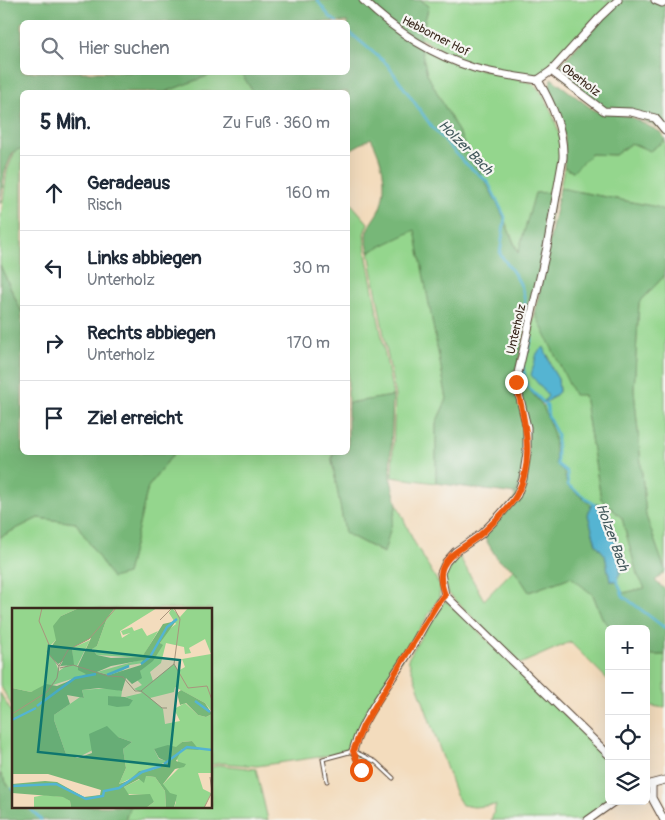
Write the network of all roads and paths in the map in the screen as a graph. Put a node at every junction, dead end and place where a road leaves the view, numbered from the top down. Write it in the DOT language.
graph roads {
  1 [pos="362,0"];
  2 [pos="618,0"];
  3 [pos="655,0"];
  4 [pos="665,1"];
  5 [pos="551,71"];
  6 [pos="538,80"];
  7 [pos="665,130"];
  8 [pos="445,595"];
  9 [pos="353,751"];
  10 [pos="605,751"];
  11 [pos="361,770"];
  12 [pos="393,778"];
  13 [pos="665,780"];
  14 [pos="328,782"];
  15 [pos="650,785"];
  16 [pos="650,789"];
  17 [pos="609,805"];
  18 [pos="588,820"];
  19 [pos="664,820"];
  1 -- 6 [label="street, Hebborner Hof"];
  2 -- 5 [label="street"];
  3 -- 4 [label="street"];
  5 -- 6 [label="street, Oberholz"];
  5 -- 7 [label="street, Oberholz"];
  6 -- 8 [label="street, Unterholz"];
  8 -- 9 [label="street"];
  8 -- 10 [label="street"];
  9 -- 11 [label="lane"];
  9 -- 12 [label="lane"];
  9 -- 14 [label="lane"];
  13 -- 15 [label="street"];
  16 -- 19 [label="street"];
  17 -- 18 [label="street"];
}
